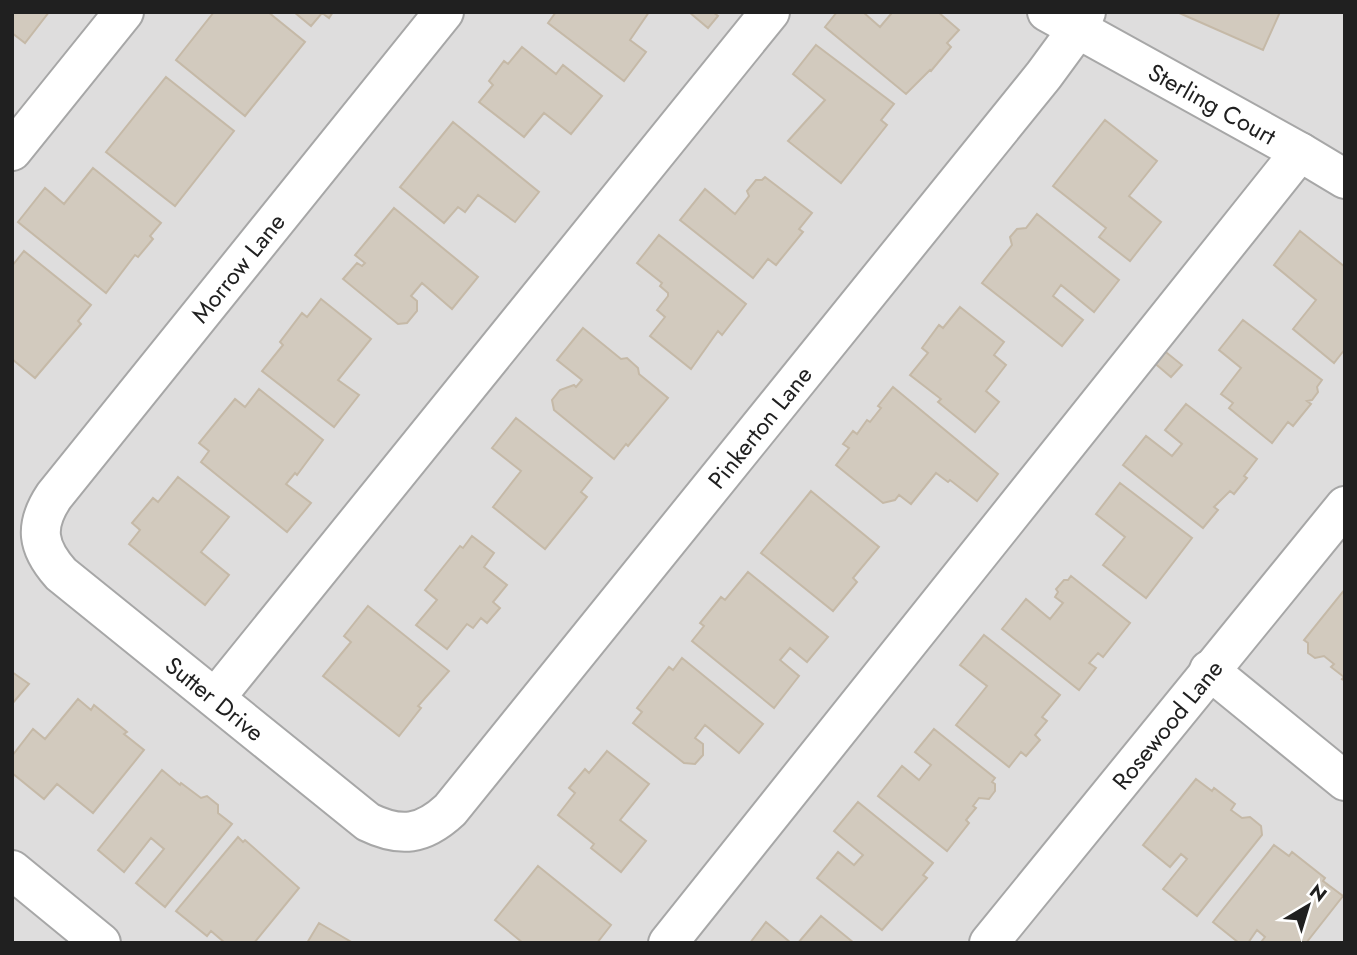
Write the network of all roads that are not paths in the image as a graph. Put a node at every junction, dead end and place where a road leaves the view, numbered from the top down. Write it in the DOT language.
graph roads {
  1 [pos="124,12"];
  2 [pos="444,12"];
  3 [pos="770,12"];
  4 [pos="1070,18"];
  5 [pos="12,151"];
  6 [pos="1300,152"];
  7 [pos="1345,180"];
  8 [pos="1345,506"];
  9 [pos="40,527"];
  10 [pos="1209,670"];
  11 [pos="216,697"];
  12 [pos="1345,781"];
  13 [pos="421,830"];
  14 [pos="12,870"];
  15 [pos="101,943"];
  16 [pos="668,943"];
  17 [pos="989,943"];
  1 -- 5 [label="street"];
  2 -- 9 [label="street, Morrow Lane"];
  3 -- 11 [label="street"];
  4 -- 6 [label="street, Sterling Court"];
  4 -- 13 [label="street, Pinkerton Lane"];
  6 -- 7 [label="street, Sterling Court"];
  6 -- 16 [label="street"];
  8 -- 10 [label="street, Rosewood Lane"];
  9 -- 11 [label="street, Sutter Drive"];
  10 -- 12 [label="street"];
  10 -- 17 [label="street, Rosewood Lane"];
  11 -- 13 [label="street, Sutter Drive"];
  14 -- 15 [label="street"];
}
